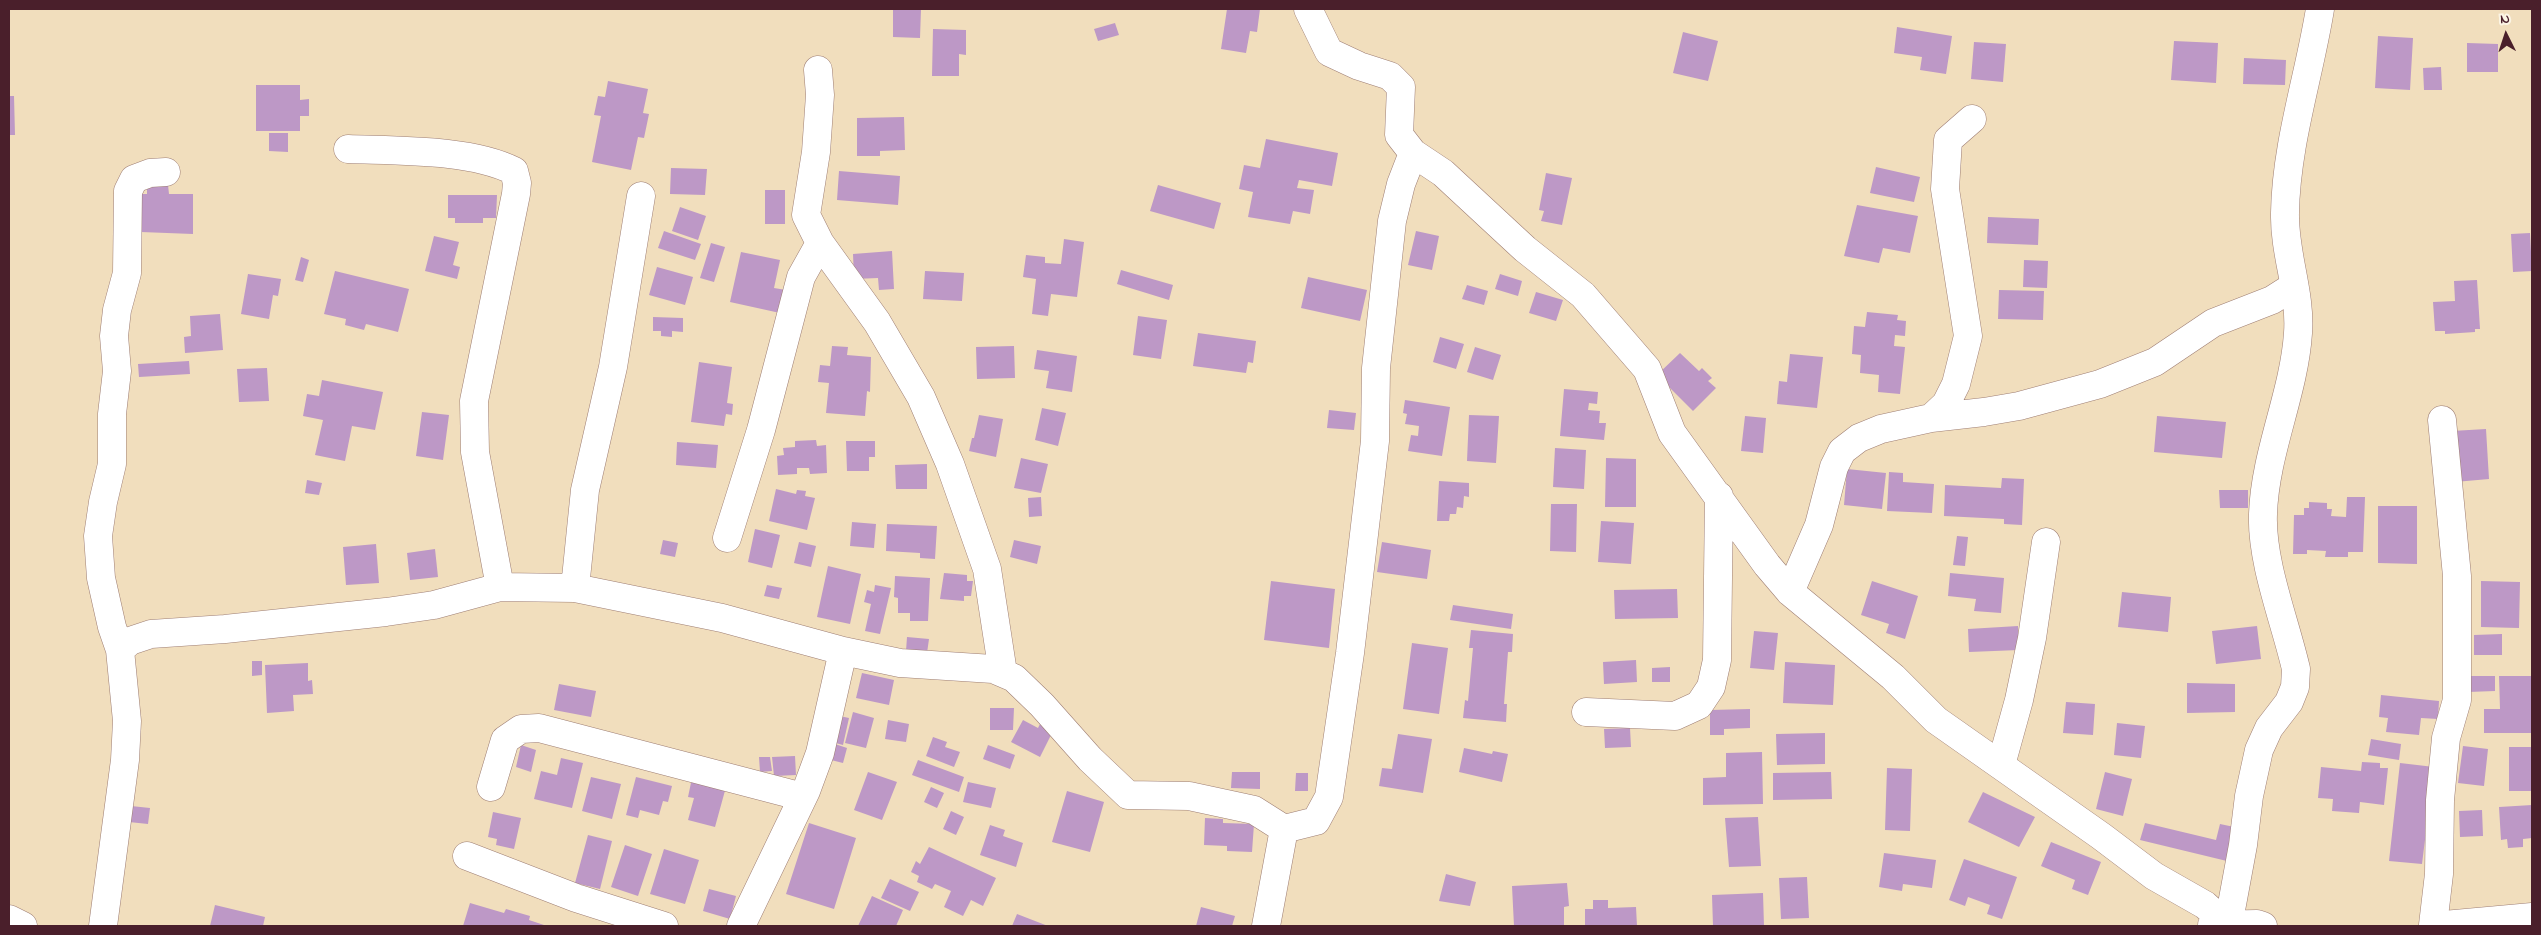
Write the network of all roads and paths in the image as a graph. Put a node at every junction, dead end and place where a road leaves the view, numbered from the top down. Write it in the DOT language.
graph roads {
  1 [pos="1308,9"];
  2 [pos="2320,9"];
  3 [pos="818,70"];
  4 [pos="1972,119"];
  5 [pos="348,149"];
  6 [pos="1413,153"];
  7 [pos="166,172"];
  8 [pos="641,196"];
  9 [pos="820,243"];
  10 [pos="2294,286"];
  11 [pos="1931,418"];
  12 [pos="2442,420"];
  13 [pos="1719,496"];
  14 [pos="727,538"];
  15 [pos="2046,542"];
  16 [pos="500,588"];
  17 [pos="575,588"];
  18 [pos="1790,592"];
  19 [pos="120,650"];
  20 [pos="842,651"];
  21 [pos="1003,673"];
  22 [pos="1586,712"];
  23 [pos="2001,765"];
  24 [pos="490,786"];
  25 [pos="803,797"];
  26 [pos="1284,830"];
  27 [pos="466,856"];
  28 [pos="9,918"];
  29 [pos="2532,918"];
  30 [pos="23,926"];
  31 [pos="103,926"];
  32 [pos="664,926"];
  33 [pos="741,926"];
  34 [pos="1266,926"];
  35 [pos="2200,926"];
  36 [pos="2228,926"];
  37 [pos="2263,926"];
  38 [pos="2433,926"];
  1 -- 6 [label="street"];
  2 -- 10 [label="street"];
  3 -- 9 [label="street"];
  4 -- 11 [label="street"];
  5 -- 16 [label="street"];
  6 -- 13 [label="street"];
  6 -- 26 [label="street"];
  7 -- 19 [label="street"];
  8 -- 17 [label="street"];
  9 -- 14 [label="street"];
  9 -- 21 [label="street"];
  10 -- 11 [label="street"];
  10 -- 36 [label="street"];
  11 -- 18 [label="street"];
  12 -- 38 [label="street"];
  13 -- 18 [label="street"];
  13 -- 22 [label="street"];
  15 -- 23 [label="street"];
  16 -- 17 [label="street"];
  16 -- 19 [label="street"];
  17 -- 20 [label="street"];
  18 -- 23 [label="street"];
  19 -- 31 [label="street"];
  20 -- 21 [label="street"];
  20 -- 25 [label="street"];
  21 -- 26 [label="street"];
  23 -- 36 [label="street"];
  24 -- 25 [label="street"];
  25 -- 33 [label="street"];
  26 -- 34 [label="street"];
  27 -- 32 [label="street"];
  28 -- 30 [label="street"];
  29 -- 38 [label="street"];
  35 -- 36 [label="street"];
  36 -- 37 [label="street"];
}
